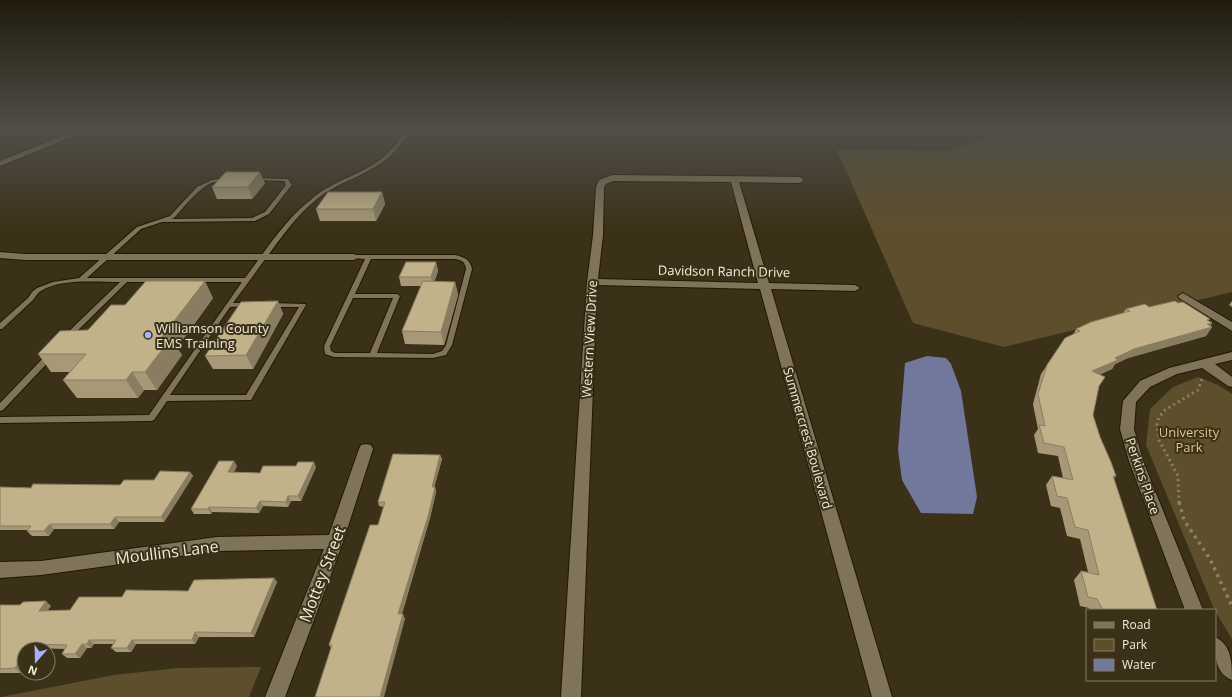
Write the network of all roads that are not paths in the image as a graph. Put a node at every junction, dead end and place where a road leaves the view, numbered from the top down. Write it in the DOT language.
graph roads {
  1 [pos="380,163"];
  2 [pos="236,179"];
  3 [pos="244,179"];
  4 [pos="734,179"];
  5 [pos="800,180"];
  6 [pos="164,221"];
  7 [pos="0,255"];
  8 [pos="369,256"];
  9 [pos="106,257"];
  10 [pos="264,257"];
  11 [pos="354,257"];
  12 [pos="81,280"];
  13 [pos="125,280"];
  14 [pos="246,280"];
  15 [pos="592,282"];
  16 [pos="765,286"];
  17 [pos="855,288"];
  18 [pos="351,296"];
  19 [pos="1183,296"];
  20 [pos="229,305"];
  21 [pos="0,327"];
  22 [pos="1232,327"];
  23 [pos="60,344"];
  24 [pos="55,350"];
  25 [pos="372,355"];
  26 [pos="1232,356"];
  27 [pos="1203,369"];
  28 [pos="1232,383"];
  29 [pos="165,398"];
  30 [pos="0,408"];
  31 [pos="0,420"];
  32 [pos="366,449"];
  33 [pos="335,542"];
  34 [pos="0,570"];
  35 [pos="1194,609"];
  36 [pos="1216,647"];
  37 [pos="1232,671"];
  38 [pos="274,697"];
  39 [pos="571,697"];
  40 [pos="882,697"];
  1 -- 10 [label="lane"];
  2 -- 6 [label="lane"];
  3 -- 6 [label="lane"];
  4 -- 5 [label="street, Western View Drive"];
  4 -- 15 [label="street, Western View Drive"];
  4 -- 16 [label="street, Summercrest Boulevard"];
  6 -- 9 [label="lane"];
  7 -- 9 [label="street"];
  8 -- 11 [label="lane"];
  8 -- 18 [label="lane"];
  8 -- 25 [label="lane"];
  9 -- 10 [label="street"];
  9 -- 12 [label="lane"];
  10 -- 11 [label="street"];
  10 -- 14 [label="lane"];
  12 -- 13 [label="lane"];
  12 -- 21 [label="lane"];
  13 -- 14 [label="lane"];
  13 -- 23 [label="lane"];
  14 -- 20 [label="lane"];
  15 -- 16 [label="street, Davidson Ranch Drive"];
  15 -- 39 [label="street, Western View Drive"];
  16 -- 17 [label="street, Davidson Ranch Drive"];
  16 -- 40 [label="street, Summercrest Boulevard"];
  18 -- 25 [label="lane"];
  18 -- 25 [label="lane"];
  19 -- 22 [label="street"];
  20 -- 29 [label="lane"];
  20 -- 29 [label="lane"];
  24 -- 30 [label="lane"];
  26 -- 27 [label="street, Perkins Place"];
  27 -- 28 [label="street"];
  27 -- 35 [label="street, Perkins Place"];
  29 -- 31 [label="lane"];
  32 -- 33 [label="street, Mottey Street"];
  33 -- 34 [label="street, Moullins Lane"];
  33 -- 38 [label="street, Mottey Street"];
  36 -- 37 [label="street"];
}
